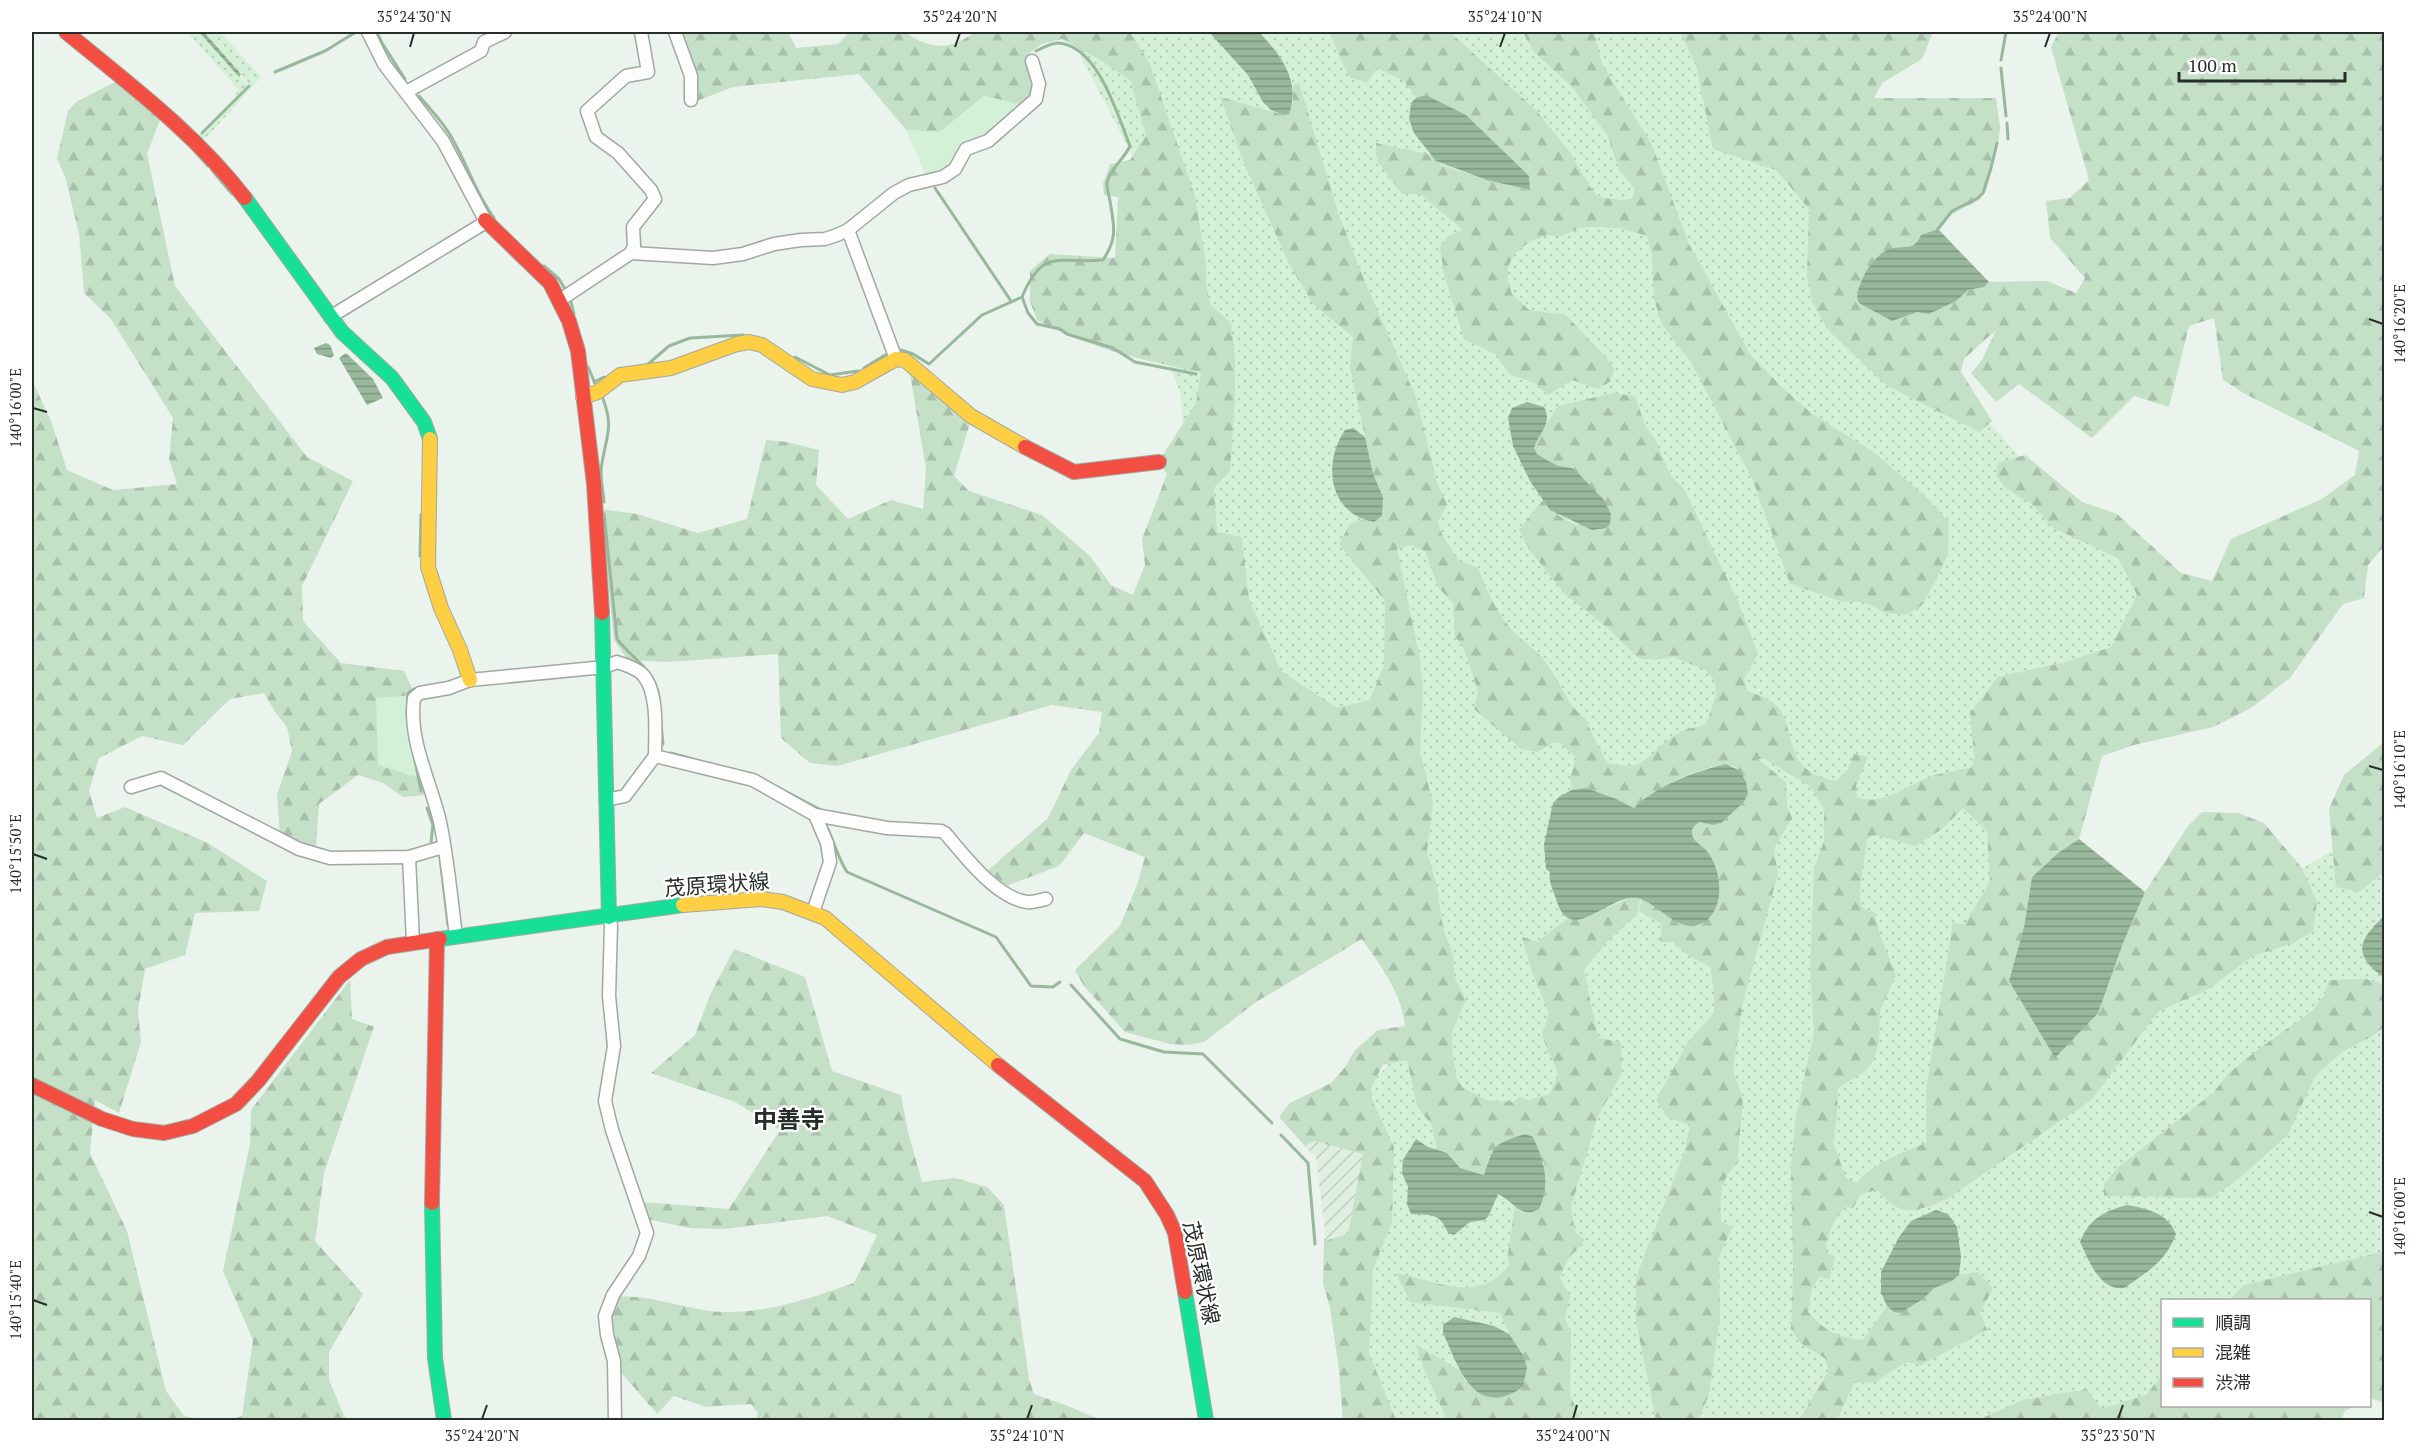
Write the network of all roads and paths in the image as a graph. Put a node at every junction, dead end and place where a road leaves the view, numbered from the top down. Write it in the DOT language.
graph roads {
  1 [pos="66,32"];
  2 [pos="368,32"];
  3 [pos="505,32"];
  4 [pos="641,32"];
  5 [pos="675,32"];
  6 [pos="1032,61"];
  7 [pos="406,92"];
  8 [pos="691,100"];
  9 [pos="485,220"];
  10 [pos="848,230"];
  11 [pos="631,253"];
  12 [pos="560,300"];
  13 [pos="330,317"];
  14 [pos="896,359"];
  15 [pos="583,398"];
  16 [pos="1160,462"];
  17 [pos="605,667"];
  18 [pos="470,680"];
  19 [pos="655,756"];
  20 [pos="131,787"];
  21 [pos="606,800"];
  22 [pos="815,815"];
  23 [pos="443,847"];
  24 [pos="409,857"];
  25 [pos="1046,899"];
  26 [pos="813,912"];
  27 [pos="609,917"];
  28 [pos="456,936"];
  29 [pos="437,939"];
  30 [pos="413,942"];
  31 [pos="32,1085"];
  32 [pos="444,1420"];
  33 [pos="615,1420"];
  34 [pos="1206,1420"];
  1 -- 13 [label="street"];
  2 -- 7 [label="street"];
  3 -- 7 [label="street"];
  4 -- 11 [label="street"];
  5 -- 8 [label="street"];
  6 -- 10 [label="street"];
  7 -- 9 [label="street"];
  9 -- 12 [label="street"];
  9 -- 13 [label="street"];
  10 -- 11 [label="street"];
  10 -- 14 [label="street"];
  11 -- 12 [label="street"];
  12 -- 15 [label="street"];
  13 -- 18 [label="street"];
  14 -- 15 [label="street"];
  14 -- 16 [label="street"];
  15 -- 17 [label="street"];
  17 -- 18 [label="street"];
  17 -- 19 [label="street"];
  17 -- 21 [label="street"];
  18 -- 23 [label="street"];
  19 -- 21 [label="street"];
  19 -- 22 [label="street"];
  20 -- 24 [label="street"];
  21 -- 27 [label="street"];
  22 -- 25 [label="street"];
  22 -- 26 [label="street"];
  23 -- 24 [label="street"];
  23 -- 28 [label="street"];
  24 -- 30 [label="street"];
  26 -- 27 [label="street, 茂原環状線"];
  26 -- 34 [label="street, 茂原環状線"];
  27 -- 28 [label="street, 茂原環状線"];
  27 -- 33 [label="street"];
  28 -- 29 [label="street, 茂原環状線"];
  29 -- 30 [label="street, 茂原環状線"];
  29 -- 32 [label="street"];
  30 -- 31 [label="street, 茂原環状線"];
}
